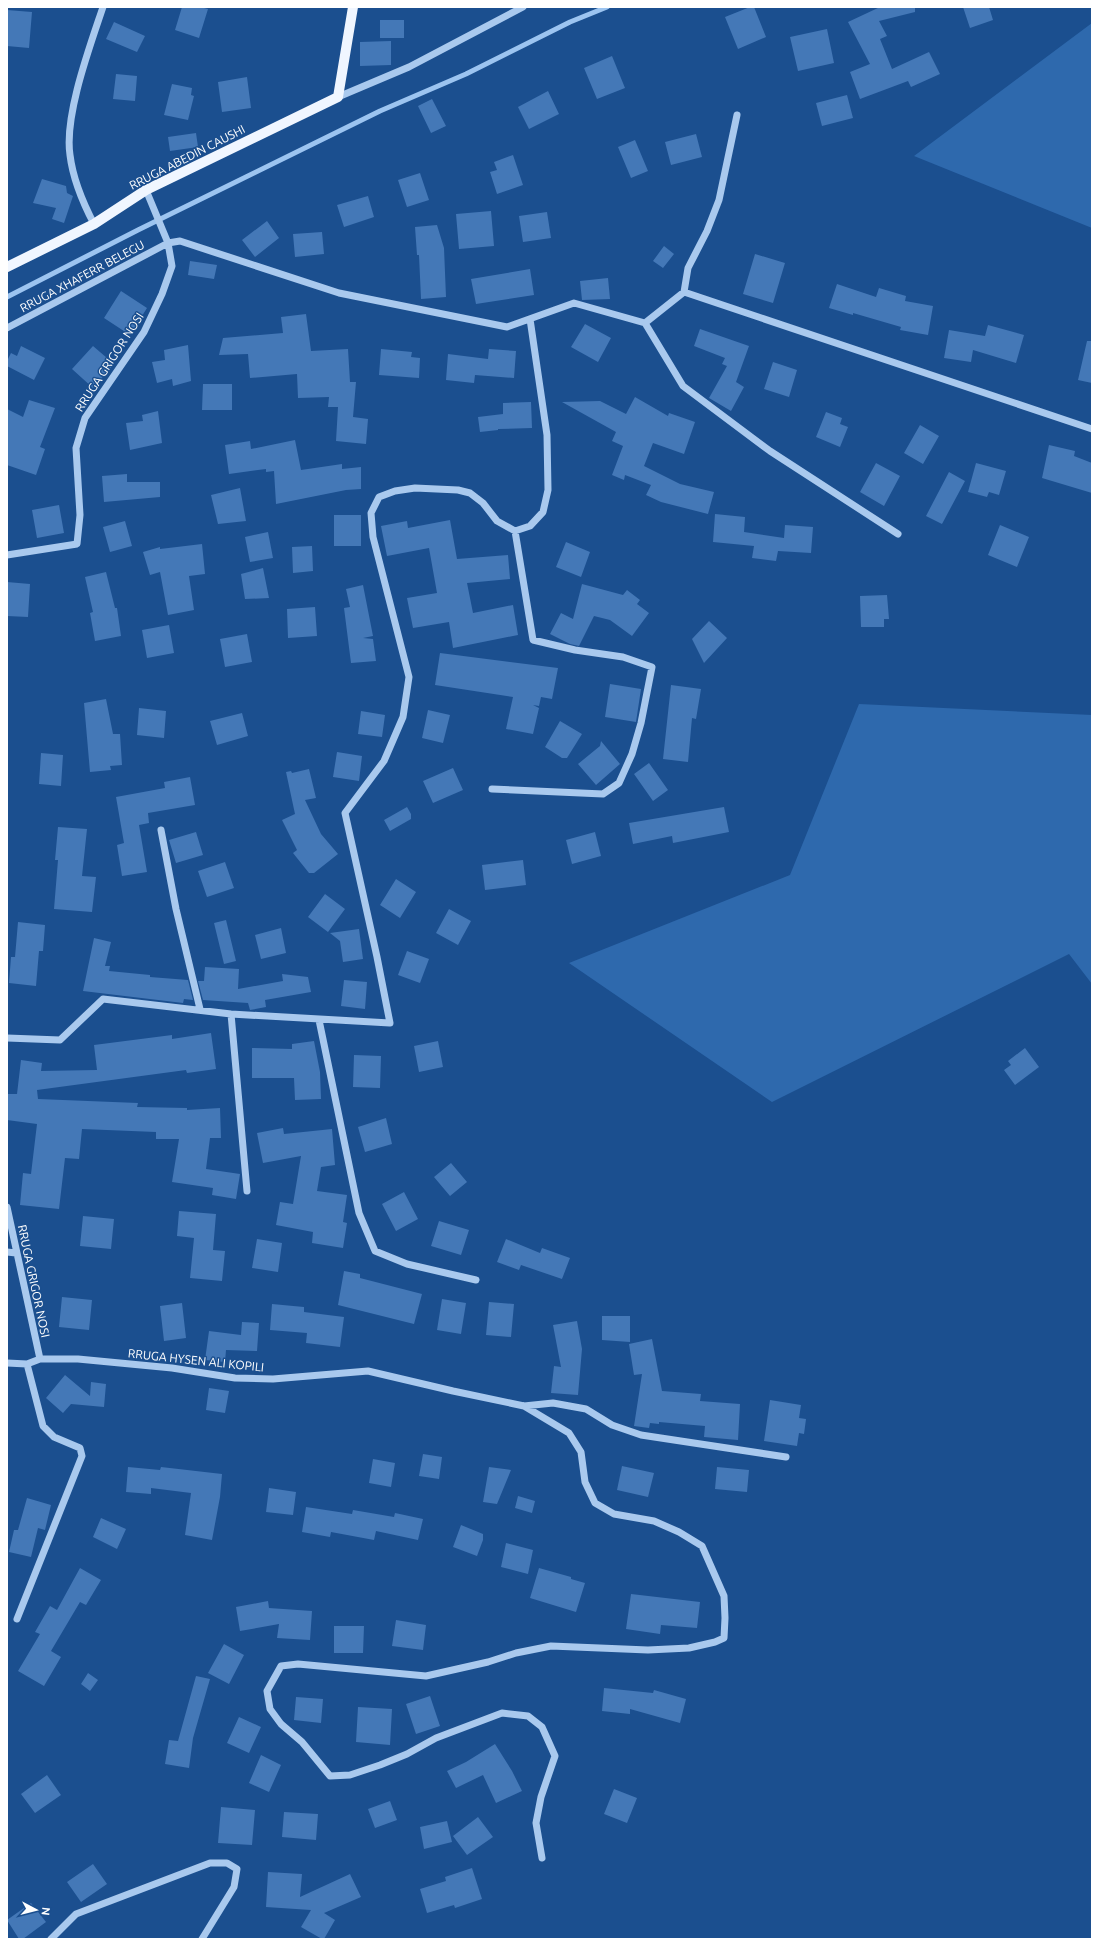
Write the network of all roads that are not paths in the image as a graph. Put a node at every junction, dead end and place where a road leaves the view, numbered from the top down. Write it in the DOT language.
graph roads {
  1 [pos="103,7"];
  2 [pos="353,7"];
  3 [pos="523,7"];
  4 [pos="338,97"];
  5 [pos="737,115"];
  6 [pos="146,190"];
  7 [pos="94,224"];
  8 [pos="168,243"];
  9 [pos="7,267"];
  10 [pos="684,292"];
  11 [pos="530,319"];
  12 [pos="645,323"];
  13 [pos="7,328"];
  14 [pos="1092,430"];
  15 [pos="515,531"];
  16 [pos="898,534"];
  17 [pos="7,555"];
  18 [pos="492,789"];
  19 [pos="161,830"];
  20 [pos="200,1009"];
  21 [pos="231,1014"];
  22 [pos="319,1020"];
  23 [pos="7,1038"];
  24 [pos="247,1191"];
  25 [pos="7,1207"];
  26 [pos="7,1252"];
  27 [pos="16,1253"];
  28 [pos="476,1280"];
  29 [pos="40,1359"];
  30 [pos="7,1363"];
  31 [pos="27,1364"];
  32 [pos="524,1406"];
  33 [pos="786,1458"];
  34 [pos="17,1619"];
  35 [pos="542,1858"];
  36 [pos="52,1939"];
  37 [pos="202,1939"];
  1 -- 7 [label="street"];
  2 -- 4 [label="main road"];
  3 -- 4 [label="street"];
  4 -- 6 [label="main road, RRUGA ABEDIN CAUSHI"];
  5 -- 10 [label="street"];
  6 -- 7 [label="main road, RRUGA ABEDIN CAUSHI"];
  6 -- 8 [label="street"];
  7 -- 9 [label="main road, RRUGA ABEDIN CAUSHI"];
  8 -- 11 [label="street"];
  8 -- 13 [label="street, RRUGA XHAFERR BELEGU"];
  8 -- 17 [label="street, RRUGA GRIGOR NOSI"];
  10 -- 12 [label="street"];
  10 -- 14 [label="street"];
  11 -- 12 [label="street"];
  11 -- 15 [label="street"];
  12 -- 16 [label="street"];
  15 -- 18 [label="street"];
  15 -- 22 [label="street"];
  19 -- 20 [label="street"];
  20 -- 21 [label="street"];
  20 -- 23 [label="street"];
  21 -- 22 [label="street"];
  21 -- 24 [label="street"];
  22 -- 28 [label="street"];
  25 -- 27 [label="street, RRUGA GRIGOR NOSI"];
  26 -- 27 [label="street"];
  27 -- 29 [label="street, RRUGA GRIGOR NOSI"];
  29 -- 31 [label="street, RRUGA HYSEN ALI KOPILI"];
  29 -- 32 [label="street, RRUGA HYSEN ALI KOPILI"];
  30 -- 31 [label="street, RRUGA HYSEN ALI KOPILI"];
  31 -- 34 [label="street"];
  32 -- 33 [label="street"];
  32 -- 35 [label="street"];
  36 -- 37 [label="street"];
}
